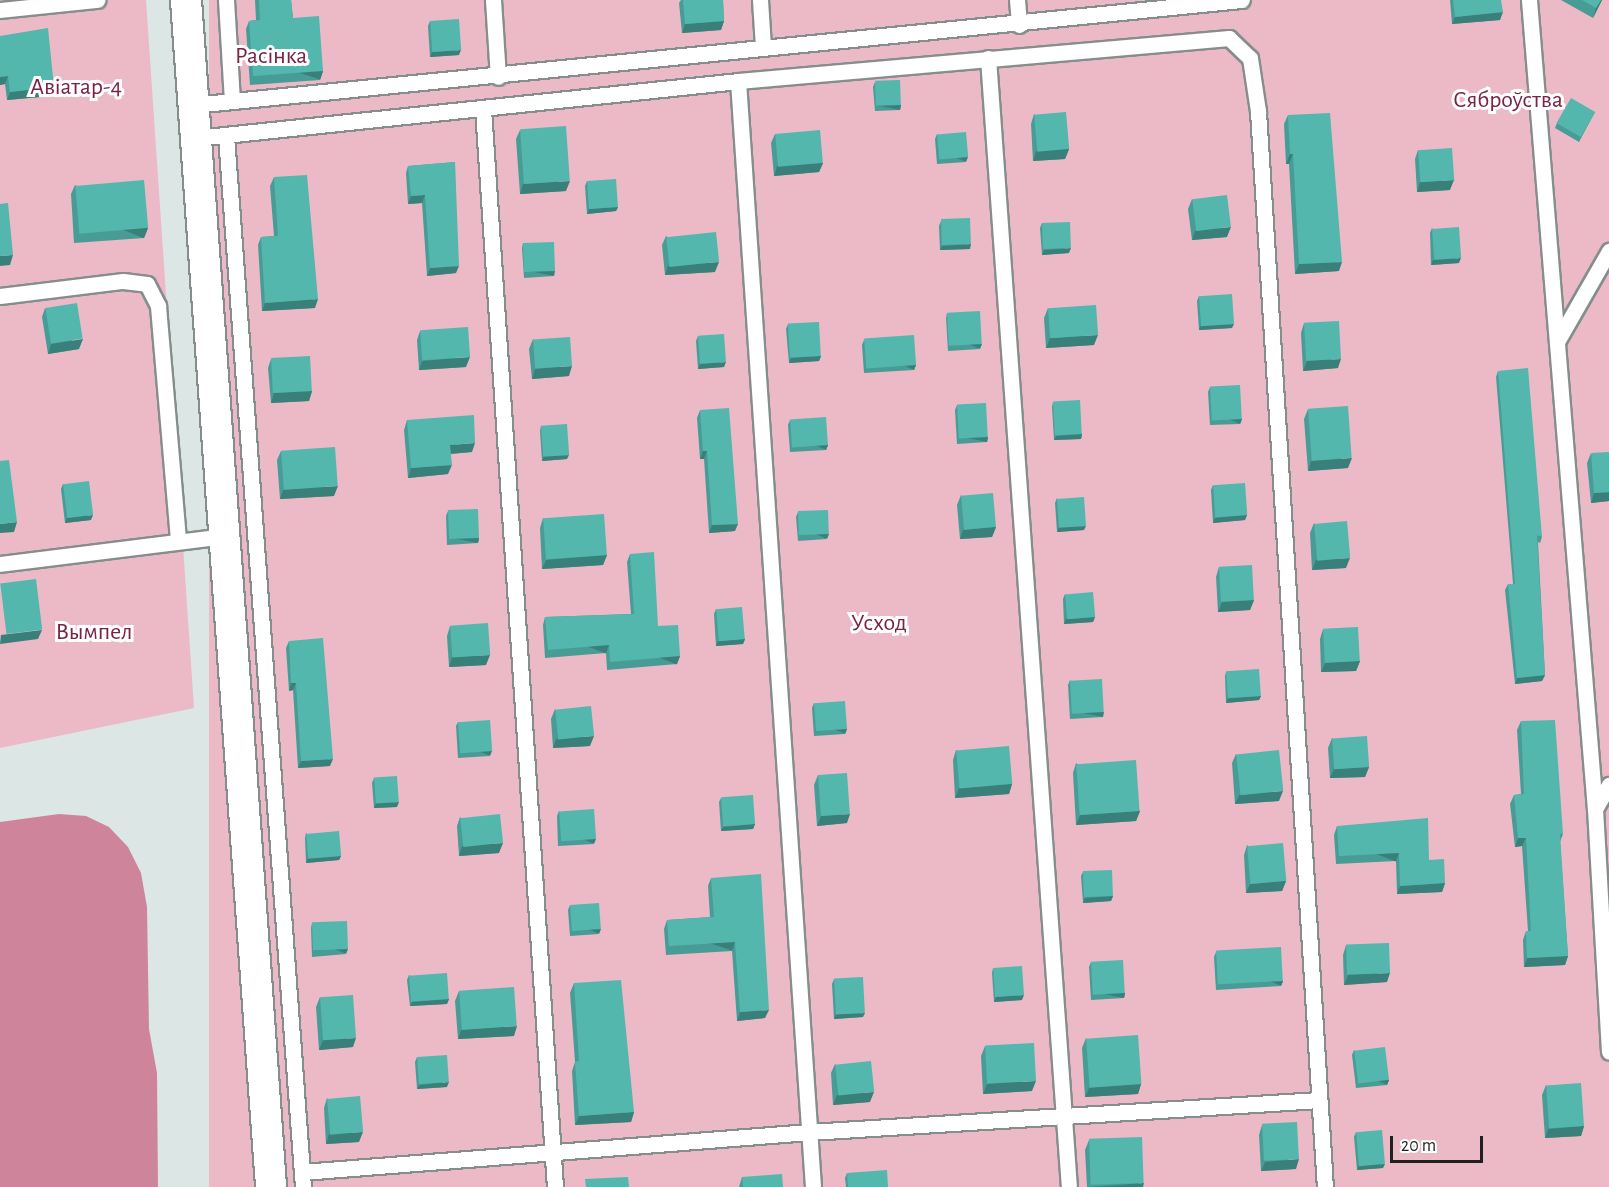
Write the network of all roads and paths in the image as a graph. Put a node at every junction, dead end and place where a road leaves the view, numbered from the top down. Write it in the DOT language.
graph roads {
  1 [pos="97,0"];
  2 [pos="186,0"];
  3 [pos="226,0"];
  4 [pos="493,0"];
  5 [pos="760,0"];
  6 [pos="1017,0"];
  7 [pos="1242,0"];
  8 [pos="1529,0"];
  9 [pos="0,9"];
  10 [pos="1019,25"];
  11 [pos="763,46"];
  12 [pos="988,58"];
  13 [pos="498,77"];
  14 [pos="738,81"];
  15 [pos="232,101"];
  16 [pos="193,105"];
  17 [pos="483,109"];
  18 [pos="226,136"];
  19 [pos="196,138"];
  20 [pos="1609,251"];
  21 [pos="0,296"];
  22 [pos="1558,340"];
  23 [pos="225,536"];
  24 [pos="178,541"];
  25 [pos="0,564"];
  26 [pos="1609,785"];
  27 [pos="1595,809"];
  28 [pos="1609,1052"];
  29 [pos="1319,1101"];
  30 [pos="1065,1118"];
  31 [pos="809,1132"];
  32 [pos="553,1154"];
  33 [pos="302,1180"];
  34 [pos="271,1187"];
  35 [pos="555,1187"];
  36 [pos="813,1187"];
  37 [pos="1069,1187"];
  38 [pos="1325,1187"];
  1 -- 9 [label="lane"];
  2 -- 16 [label="street"];
  3 -- 15 [label="lane"];
  4 -- 13 [label="lane"];
  5 -- 11 [label="lane"];
  6 -- 10 [label="lane"];
  7 -- 10 [label="lane"];
  8 -- 22 [label="lane"];
  10 -- 11 [label="lane"];
  11 -- 13 [label="lane"];
  12 -- 14 [label="lane"];
  12 -- 29 [label="lane"];
  12 -- 30 [label="lane"];
  13 -- 15 [label="lane"];
  14 -- 17 [label="lane"];
  14 -- 31 [label="lane"];
  15 -- 16 [label="lane"];
  16 -- 19 [label="street"];
  17 -- 18 [label="lane"];
  17 -- 32 [label="lane"];
  18 -- 19 [label="lane"];
  18 -- 33 [label="lane"];
  19 -- 23 [label="street"];
  20 -- 22 [label="lane"];
  21 -- 24 [label="lane"];
  22 -- 27 [label="lane"];
  23 -- 24 [label="lane"];
  23 -- 34 [label="street"];
  24 -- 25 [label="lane"];
  26 -- 27 [label="lane"];
  27 -- 28 [label="lane"];
  29 -- 30 [label="lane"];
  29 -- 38 [label="lane"];
  30 -- 31 [label="lane"];
  30 -- 37 [label="lane"];
  31 -- 32 [label="lane"];
  31 -- 36 [label="lane"];
  32 -- 33 [label="lane"];
  32 -- 35 [label="lane"];
}
